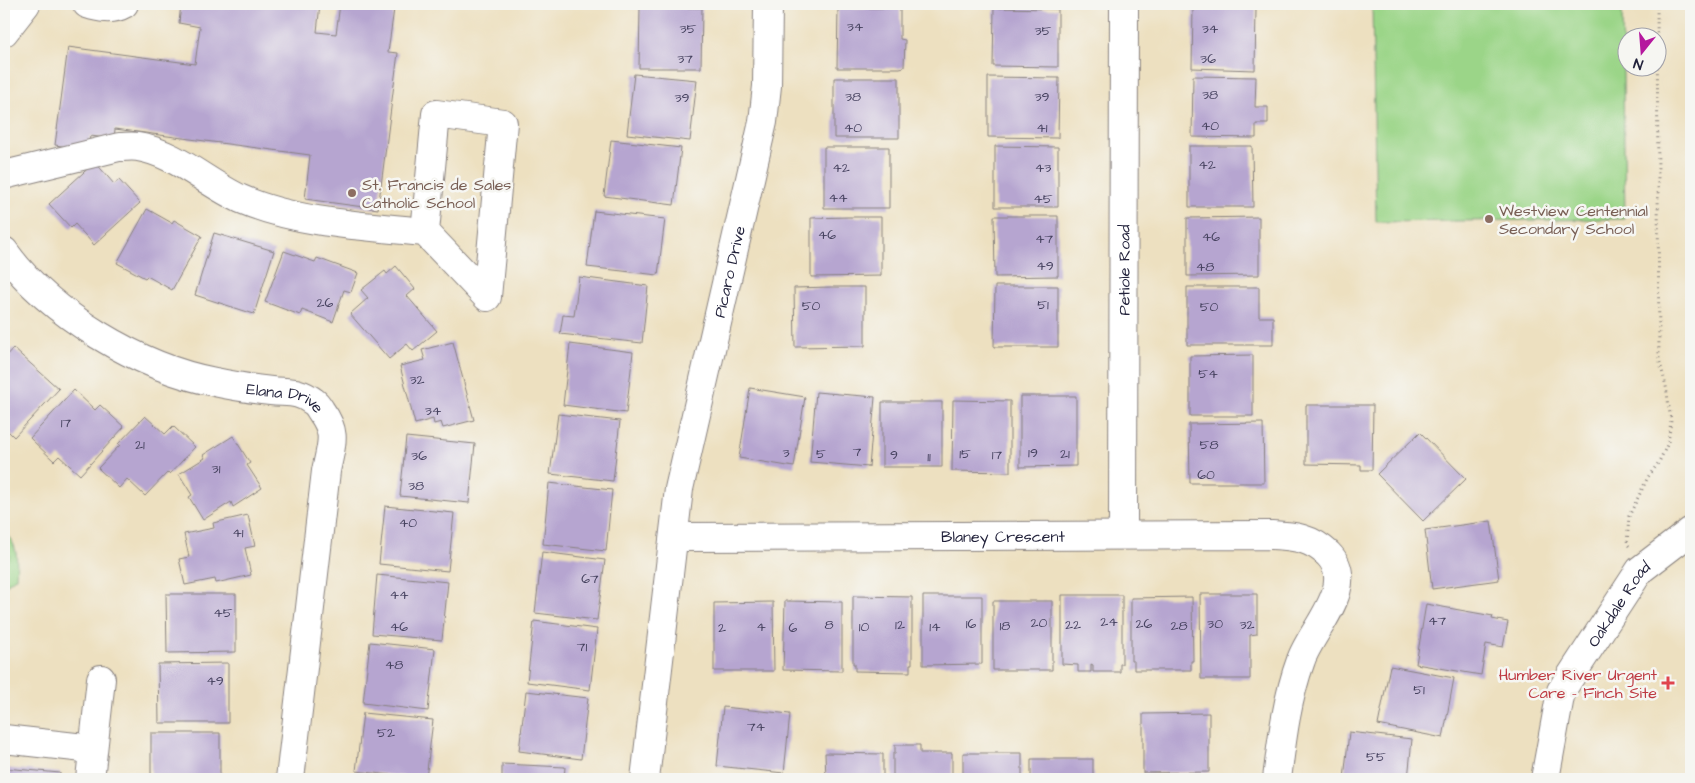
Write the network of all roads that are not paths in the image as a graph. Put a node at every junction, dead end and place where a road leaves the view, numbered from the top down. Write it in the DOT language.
graph roads {
  1 [pos="26,4"];
  2 [pos="86,4"];
  3 [pos="124,4"];
  4 [pos="768,4"];
  5 [pos="1124,4"];
  6 [pos="4,32"];
  7 [pos="4,175"];
  8 [pos="425,232"];
  9 [pos="4,251"];
  10 [pos="1691,531"];
  11 [pos="1123,535"];
  12 [pos="674,537"];
  13 [pos="101,679"];
  14 [pos="4,739"];
  15 [pos="93,749"];
  16 [pos="90,779"];
  17 [pos="290,779"];
  18 [pos="645,779"];
  19 [pos="1277,779"];
  20 [pos="1545,779"];
  1 -- 6 [label="street"];
  2 -- 3 [label="street"];
  4 -- 12 [label="street, Picaro Drive"];
  5 -- 11 [label="street, Petiole Road"];
  7 -- 8 [label="street"];
  8 -- 8 [label="street"];
  9 -- 17 [label="street, Elana Drive"];
  10 -- 20 [label="street, Oakdale Road"];
  11 -- 12 [label="street, Blaney Crescent"];
  11 -- 19 [label="street, Blaney Crescent"];
  12 -- 18 [label="street"];
  13 -- 15 [label="street"];
  14 -- 15 [label="street"];
  15 -- 16 [label="street"];
}
